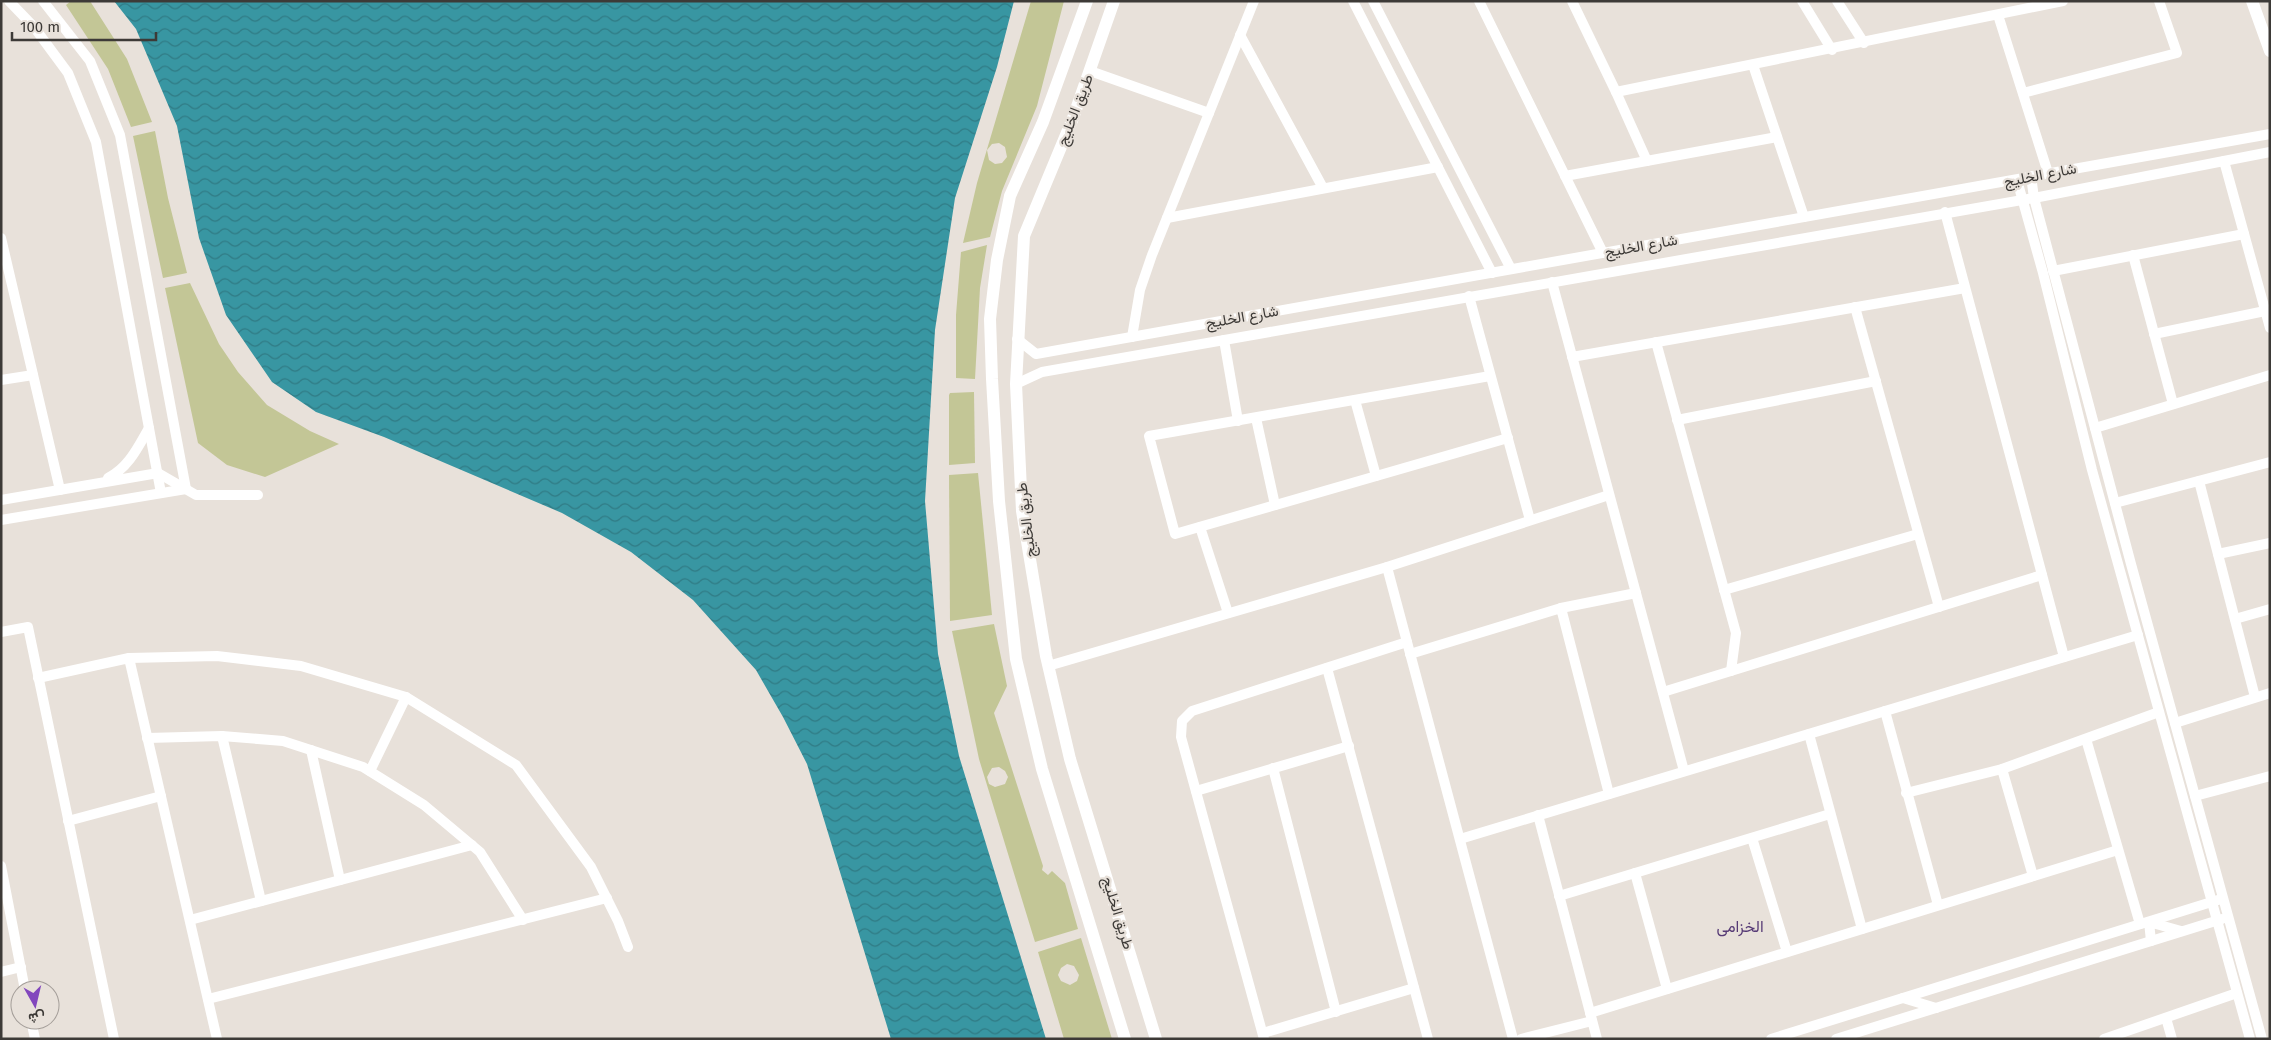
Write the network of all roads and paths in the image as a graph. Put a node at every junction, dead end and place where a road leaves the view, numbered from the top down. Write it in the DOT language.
graph roads {
  1 [pos="9,1"];
  2 [pos="43,1"];
  3 [pos="1087,1"];
  4 [pos="1114,1"];
  5 [pos="1254,1"];
  6 [pos="1352,1"];
  7 [pos="1373,1"];
  8 [pos="1479,1"];
  9 [pos="1584,1"];
  10 [pos="1802,1"];
  11 [pos="1837,1"];
  12 [pos="2063,1"];
  13 [pos="2159,1"];
  14 [pos="2252,1"];
  15 [pos="1572,2"];
  16 [pos="1998,15"];
  17 [pos="1240,35"];
  18 [pos="1864,43"];
  19 [pos="1832,50"];
  20 [pos="2270,51"];
  21 [pos="1753,65"];
  22 [pos="1090,70"];
  23 [pos="1616,92"];
  24 [pos="2022,93"];
  25 [pos="1209,113"];
  26 [pos="2270,134"];
  27 [pos="1777,137"];
  28 [pos="2270,152"];
  29 [pos="1647,161"];
  30 [pos="2224,161"];
  31 [pos="1438,167"];
  32 [pos="2048,173"];
  33 [pos="1565,176"];
  34 [pos="2032,176"];
  35 [pos="2017,180"];
  36 [pos="1323,188"];
  37 [pos="2034,198"];
  38 [pos="2021,199"];
  39 [pos="1945,212"];
  40 [pos="1804,216"];
  41 [pos="1167,218"];
  42 [pos="2244,234"];
  43 [pos="1,238"];
  44 [pos="1603,253"];
  45 [pos="2133,255"];
  46 [pos="1511,269"];
  47 [pos="2053,271"];
  48 [pos="5,273"];
  49 [pos="1492,273"];
  50 [pos="1552,282"];
  51 [pos="1965,288"];
  52 [pos="1469,296"];
  53 [pos="1856,307"];
  54 [pos="2265,311"];
  55 [pos="2270,328"];
  56 [pos="2154,334"];
  57 [pos="1132,336"];
  58 [pos="1017,339"];
  59 [pos="1224,340"];
  60 [pos="1656,342"];
  61 [pos="1572,357"];
  62 [pos="33,375"];
  63 [pos="2270,375"];
  64 [pos="1490,376"];
  65 [pos="1,380"];
  66 [pos="1876,381"];
  67 [pos="1016,384"];
  68 [pos="1355,400"];
  69 [pos="2173,404"];
  70 [pos="1256,418"];
  71 [pos="1678,420"];
  72 [pos="1238,421"];
  73 [pos="149,428"];
  74 [pos="2095,428"];
  75 [pos="1508,438"];
  76 [pos="2270,462"];
  77 [pos="158,473"];
  78 [pos="1376,476"];
  79 [pos="2198,481"];
  80 [pos="100,483"];
  81 [pos="186,489"];
  82 [pos="60,490"];
  83 [pos="162,493"];
  84 [pos="258,495"];
  85 [pos="1610,495"];
  86 [pos="1,500"];
  87 [pos="2115,502"];
  88 [pos="1275,505"];
  89 [pos="1,520"];
  90 [pos="1530,520"];
  91 [pos="1200,527"];
  92 [pos="1918,534"];
  93 [pos="2270,544"];
  94 [pos="2218,554"];
  95 [pos="1387,567"];
  96 [pos="2042,575"];
  97 [pos="1724,590"];
  98 [pos="1636,593"];
  99 [pos="1939,607"];
  100 [pos="1561,608"];
  101 [pos="2270,609"];
  102 [pos="1228,613"];
  103 [pos="2235,619"];
  104 [pos="1,632"];
  105 [pos="2138,635"];
  106 [pos="1407,642"];
  107 [pos="1410,654"];
  108 [pos="2064,657"];
  109 [pos="129,658"];
  110 [pos="1048,666"];
  111 [pos="1327,668"];
  112 [pos="1732,671"];
  113 [pos="38,678"];
  114 [pos="1663,692"];
  115 [pos="2270,693"];
  116 [pos="406,696"];
  117 [pos="2255,697"];
  118 [pos="1885,711"];
  119 [pos="2160,712"];
  120 [pos="2175,723"];
  121 [pos="1809,734"];
  122 [pos="222,736"];
  123 [pos="147,738"];
  124 [pos="2086,739"];
  125 [pos="1349,746"];
  126 [pos="311,750"];
  127 [pos="1273,768"];
  128 [pos="2002,769"];
  129 [pos="370,771"];
  130 [pos="1684,771"];
  131 [pos="2270,776"];
  132 [pos="1196,791"];
  133 [pos="1906,793"];
  134 [pos="1609,794"];
  135 [pos="161,796"];
  136 [pos="2195,796"];
  137 [pos="1830,814"];
  138 [pos="1538,815"];
  139 [pos="68,822"];
  140 [pos="1460,838"];
  141 [pos="1752,838"];
  142 [pos="472,845"];
  143 [pos="2118,850"];
  144 [pos="1,866"];
  145 [pos="1635,873"];
  146 [pos="2033,876"];
  147 [pos="340,880"];
  148 [pos="4,894"];
  149 [pos="1559,896"];
  150 [pos="607,898"];
  151 [pos="2223,898"];
  152 [pos="261,902"];
  153 [pos="2212,902"];
  154 [pos="1938,905"];
  155 [pos="2228,917"];
  156 [pos="190,920"];
  157 [pos="523,920"];
  158 [pos="2217,920"];
  159 [pos="2140,924"];
  160 [pos="1862,929"];
  161 [pos="2182,931"];
  162 [pos="2152,941"];
  163 [pos="628,947"];
  164 [pos="1787,952"];
  165 [pos="21,967"];
  166 [pos="1,972"];
  167 [pos="24,980"];
  168 [pos="1414,988"];
  169 [pos="1667,989"];
  170 [pos="2237,993"];
  171 [pos="1903,998"];
  172 [pos="208,999"];
  173 [pos="1936,1008"];
  174 [pos="1336,1012"];
  175 [pos="1591,1017"];
  176 [pos="2166,1018"];
  177 [pos="1868,1034"];
  178 [pos="1263,1036"];
  179 [pos="1788,1036"];
  180 [pos="110,1038"];
  181 [pos="217,1039"];
  182 [pos="1125,1039"];
  183 [pos="1156,1039"];
  184 [pos="1428,1039"];
  185 [pos="1513,1039"];
  186 [pos="1521,1039"];
  187 [pos="1597,1039"];
  188 [pos="1771,1039"];
  189 [pos="1836,1039"];
  190 [pos="2104,1039"];
  191 [pos="2172,1039"];
  192 [pos="2250,1039"];
  193 [pos="2262,1039"];
  1 -- 73 [label="street"];
  2 -- 81 [label="street"];
  3 -- 182 [label="main road, طريق الخليج"];
  4 -- 22 [label="main road, طريق الخليج"];
  5 -- 17 [label="street"];
  6 -- 31 [label="street"];
  7 -- 46 [label="street"];
  8 -- 33 [label="street"];
  9 -- 15 [label="street"];
  10 -- 19 [label="street"];
  11 -- 18 [label="street"];
  12 -- 16 [label="street"];
  13 -- 24 [label="street"];
  14 -- 20 [label="main road"];
  15 -- 23 [label="street"];
  16 -- 18 [label="street"];
  16 -- 24 [label="street"];
  17 -- 25 [label="street"];
  17 -- 36 [label="street"];
  18 -- 19 [label="street"];
  19 -- 21 [label="street"];
  21 -- 23 [label="street"];
  21 -- 27 [label="street"];
  22 -- 25 [label="street"];
  22 -- 58 [label="main road, طريق الخليج"];
  23 -- 29 [label="street"];
  24 -- 32 [label="street"];
  25 -- 41 [label="street"];
  26 -- 32 [label="street, شارع الخليج"];
  27 -- 29 [label="street"];
  27 -- 40 [label="street"];
  28 -- 30 [label="street"];
  29 -- 33 [label="street"];
  30 -- 37 [label="street"];
  30 -- 42 [label="street"];
  31 -- 36 [label="street"];
  31 -- 49 [label="street"];
  32 -- 34 [label="street, شارع الخليج"];
  33 -- 44 [label="street"];
  34 -- 35 [label="street, شارع الخليج"];
  34 -- 37 [label="street"];
  35 -- 38 [label="street"];
  35 -- 40 [label="street, شارع الخليج"];
  36 -- 41 [label="street"];
  37 -- 38 [label="street"];
  37 -- 47 [label="street"];
  38 -- 39 [label="street"];
  38 -- 105 [label="street"];
  39 -- 50 [label="street"];
  39 -- 51 [label="street"];
  40 -- 44 [label="street, شارع الخليج"];
  41 -- 57 [label="street"];
  42 -- 45 [label="street"];
  42 -- 54 [label="street"];
  43 -- 48 [label="street"];
  44 -- 46 [label="street, شارع الخليج"];
  45 -- 47 [label="street"];
  45 -- 56 [label="street"];
  46 -- 49 [label="street, شارع الخليج"];
  47 -- 74 [label="street"];
  48 -- 62 [label="street"];
  49 -- 57 [label="street, شارع الخليج"];
  50 -- 52 [label="street"];
  50 -- 61 [label="street"];
  51 -- 53 [label="street"];
  51 -- 96 [label="street"];
  52 -- 59 [label="street"];
  52 -- 64 [label="street"];
  53 -- 60 [label="street"];
  53 -- 66 [label="street"];
  54 -- 55 [label="street"];
  54 -- 56 [label="street"];
  56 -- 69 [label="street"];
  57 -- 58 [label="street, شارع الخليج"];
  58 -- 67 [label="main road, طريق الخليج"];
  59 -- 67 [label="street"];
  59 -- 72 [label="street"];
  60 -- 61 [label="street"];
  60 -- 71 [label="street"];
  61 -- 85 [label="street"];
  62 -- 65 [label="street"];
  62 -- 82 [label="street"];
  63 -- 69 [label="street"];
  64 -- 68 [label="street"];
  64 -- 75 [label="street"];
  66 -- 71 [label="street"];
  66 -- 92 [label="street"];
  67 -- 110 [label="main road, طريق الخليج"];
  68 -- 70 [label="street"];
  68 -- 78 [label="street"];
  69 -- 74 [label="street"];
  70 -- 72 [label="street"];
  70 -- 88 [label="street"];
  71 -- 97 [label="street"];
  72 -- 91 [label="street"];
  73 -- 77 [label="street"];
  73 -- 80 [label="street"];
  74 -- 87 [label="street"];
  75 -- 78 [label="street"];
  75 -- 90 [label="street"];
  76 -- 79 [label="street"];
  77 -- 80 [label="street"];
  77 -- 81 [label="street"];
  77 -- 83 [label="street"];
  78 -- 88 [label="street"];
  79 -- 87 [label="street"];
  79 -- 94 [label="street"];
  80 -- 82 [label="street"];
  81 -- 83 [label="street"];
  81 -- 84 [label="street"];
  82 -- 86 [label="street"];
  83 -- 89 [label="street"];
  85 -- 90 [label="street"];
  85 -- 98 [label="street"];
  87 -- 120 [label="street"];
  88 -- 91 [label="street"];
  90 -- 95 [label="street"];
  91 -- 102 [label="street"];
  92 -- 97 [label="street"];
  92 -- 99 [label="street"];
  93 -- 94 [label="street"];
  94 -- 103 [label="street"];
  95 -- 102 [label="street"];
  95 -- 106 [label="street"];
  96 -- 99 [label="street"];
  96 -- 108 [label="street"];
  97 -- 112 [label="street"];
  98 -- 100 [label="street"];
  98 -- 114 [label="street"];
  99 -- 112 [label="street"];
  100 -- 107 [label="street"];
  100 -- 134 [label="street"];
  101 -- 103 [label="street"];
  102 -- 110 [label="street"];
  103 -- 117 [label="street"];
  104 -- 113 [label="street"];
  105 -- 108 [label="street"];
  105 -- 119 [label="street"];
  106 -- 107 [label="street"];
  106 -- 111 [label="street"];
  107 -- 140 [label="street"];
  108 -- 118 [label="street"];
  109 -- 113 [label="street"];
  109 -- 116 [label="street"];
  109 -- 123 [label="street"];
  110 -- 183 [label="main road, طريق الخليج"];
  111 -- 125 [label="street"];
  111 -- 132 [label="street"];
  112 -- 114 [label="street"];
  113 -- 139 [label="street"];
  114 -- 130 [label="street"];
  115 -- 117 [label="street"];
  116 -- 129 [label="street"];
  116 -- 150 [label="street"];
  117 -- 120 [label="street"];
  118 -- 121 [label="street"];
  118 -- 133 [label="street"];
  119 -- 124 [label="street"];
  119 -- 153 [label="street"];
  120 -- 136 [label="street"];
  121 -- 130 [label="street"];
  121 -- 137 [label="street"];
  122 -- 123 [label="street"];
  122 -- 126 [label="street"];
  122 -- 152 [label="street"];
  123 -- 135 [label="street"];
  124 -- 128 [label="street"];
  124 -- 143 [label="street"];
  125 -- 127 [label="street"];
  125 -- 168 [label="street"];
  126 -- 129 [label="street"];
  126 -- 147 [label="street"];
  127 -- 132 [label="street"];
  127 -- 174 [label="street"];
  128 -- 133 [label="street"];
  128 -- 146 [label="street"];
  129 -- 142 [label="street"];
  130 -- 134 [label="street"];
  131 -- 136 [label="street"];
  132 -- 178 [label="street"];
  133 -- 154 [label="street"];
  134 -- 138 [label="street"];
  135 -- 139 [label="street"];
  135 -- 156 [label="street"];
  136 -- 151 [label="street"];
  137 -- 141 [label="street"];
  137 -- 160 [label="street"];
  138 -- 140 [label="street"];
  138 -- 149 [label="street"];
  139 -- 180 [label="street"];
  140 -- 185 [label="street"];
  141 -- 145 [label="street"];
  141 -- 164 [label="street"];
  142 -- 147 [label="street"];
  142 -- 157 [label="street"];
  143 -- 146 [label="street"];
  143 -- 159 [label="street"];
  144 -- 148 [label="street"];
  145 -- 149 [label="street"];
  145 -- 169 [label="street"];
  146 -- 154 [label="street"];
  147 -- 152 [label="street"];
  148 -- 165 [label="street"];
  149 -- 175 [label="street"];
  150 -- 157 [label="street"];
  150 -- 163 [label="street"];
  151 -- 153 [label="street"];
  151 -- 155 [label="street"];
  152 -- 156 [label="street"];
  153 -- 158 [label="street"];
  153 -- 159 [label="street"];
  154 -- 160 [label="street"];
  155 -- 158 [label="street"];
  155 -- 193 [label="street"];
  156 -- 172 [label="street"];
  157 -- 172 [label="street"];
  158 -- 161 [label="street"];
  158 -- 170 [label="street"];
  159 -- 171 [label="street"];
  160 -- 164 [label="street"];
  161 -- 162 [label="street"];
  161 -- 162 [label="street"];
  162 -- 173 [label="street"];
  164 -- 169 [label="street"];
  165 -- 166 [label="street"];
  165 -- 167 [label="street"];
  168 -- 174 [label="street"];
  168 -- 184 [label="street"];
  169 -- 175 [label="street"];
  170 -- 176 [label="street"];
  170 -- 192 [label="street"];
  171 -- 173 [label="street"];
  171 -- 179 [label="street"];
  172 -- 181 [label="street"];
  173 -- 177 [label="street"];
  174 -- 178 [label="street"];
  175 -- 186 [label="street"];
  175 -- 187 [label="street"];
  176 -- 190 [label="street"];
  176 -- 191 [label="street"];
  177 -- 189 [label="street"];
  179 -- 188 [label="street"];
}
